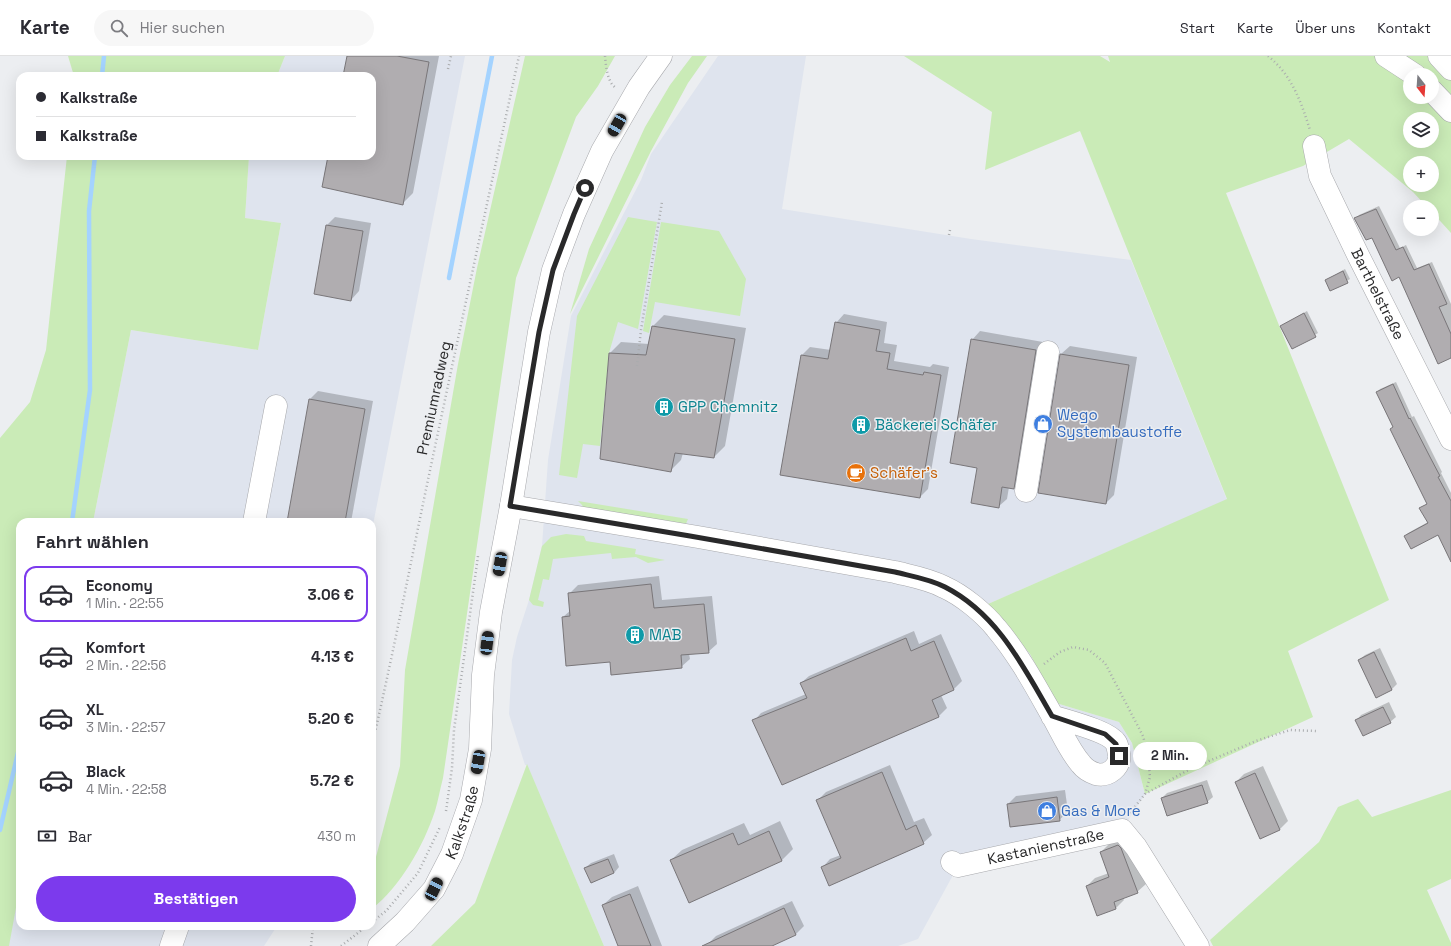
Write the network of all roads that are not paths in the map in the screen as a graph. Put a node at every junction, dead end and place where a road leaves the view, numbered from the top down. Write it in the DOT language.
graph roads {
  1 [pos="661,56"];
  2 [pos="1386,56"];
  3 [pos="1398,56"];
  4 [pos="1439,56"];
  5 [pos="1405,68"];
  6 [pos="1409,68"];
  7 [pos="1451,69"];
  8 [pos="1439,98"];
  9 [pos="1451,111"];
  10 [pos="1314,146"];
  11 [pos="1048,352"];
  12 [pos="276,406"];
  13 [pos="1451,439"];
  14 [pos="1026,491"];
  15 [pos="510,506"];
  16 [pos="255,518"];
  17 [pos="1052,716"];
  18 [pos="952,862"];
  19 [pos="177,930"];
  20 [pos="171,946"];
  21 [pos="379,946"];
  22 [pos="1198,946"];
  1 -- 15 [label="main road, Kalkstraße"];
  2 -- 5 [label="main road"];
  3 -- 6 [label="main road"];
  4 -- 7 [label="main road"];
  8 -- 9 [label="main road"];
  10 -- 13 [label="main road, Barthelstraße"];
  11 -- 14 [label="main road"];
  12 -- 16 [label="main road"];
  15 -- 17 [label="main road"];
  15 -- 21 [label="main road, Kalkstraße"];
  18 -- 22 [label="main road, Kastanienstraße"];
  19 -- 20 [label="main road"];
}
